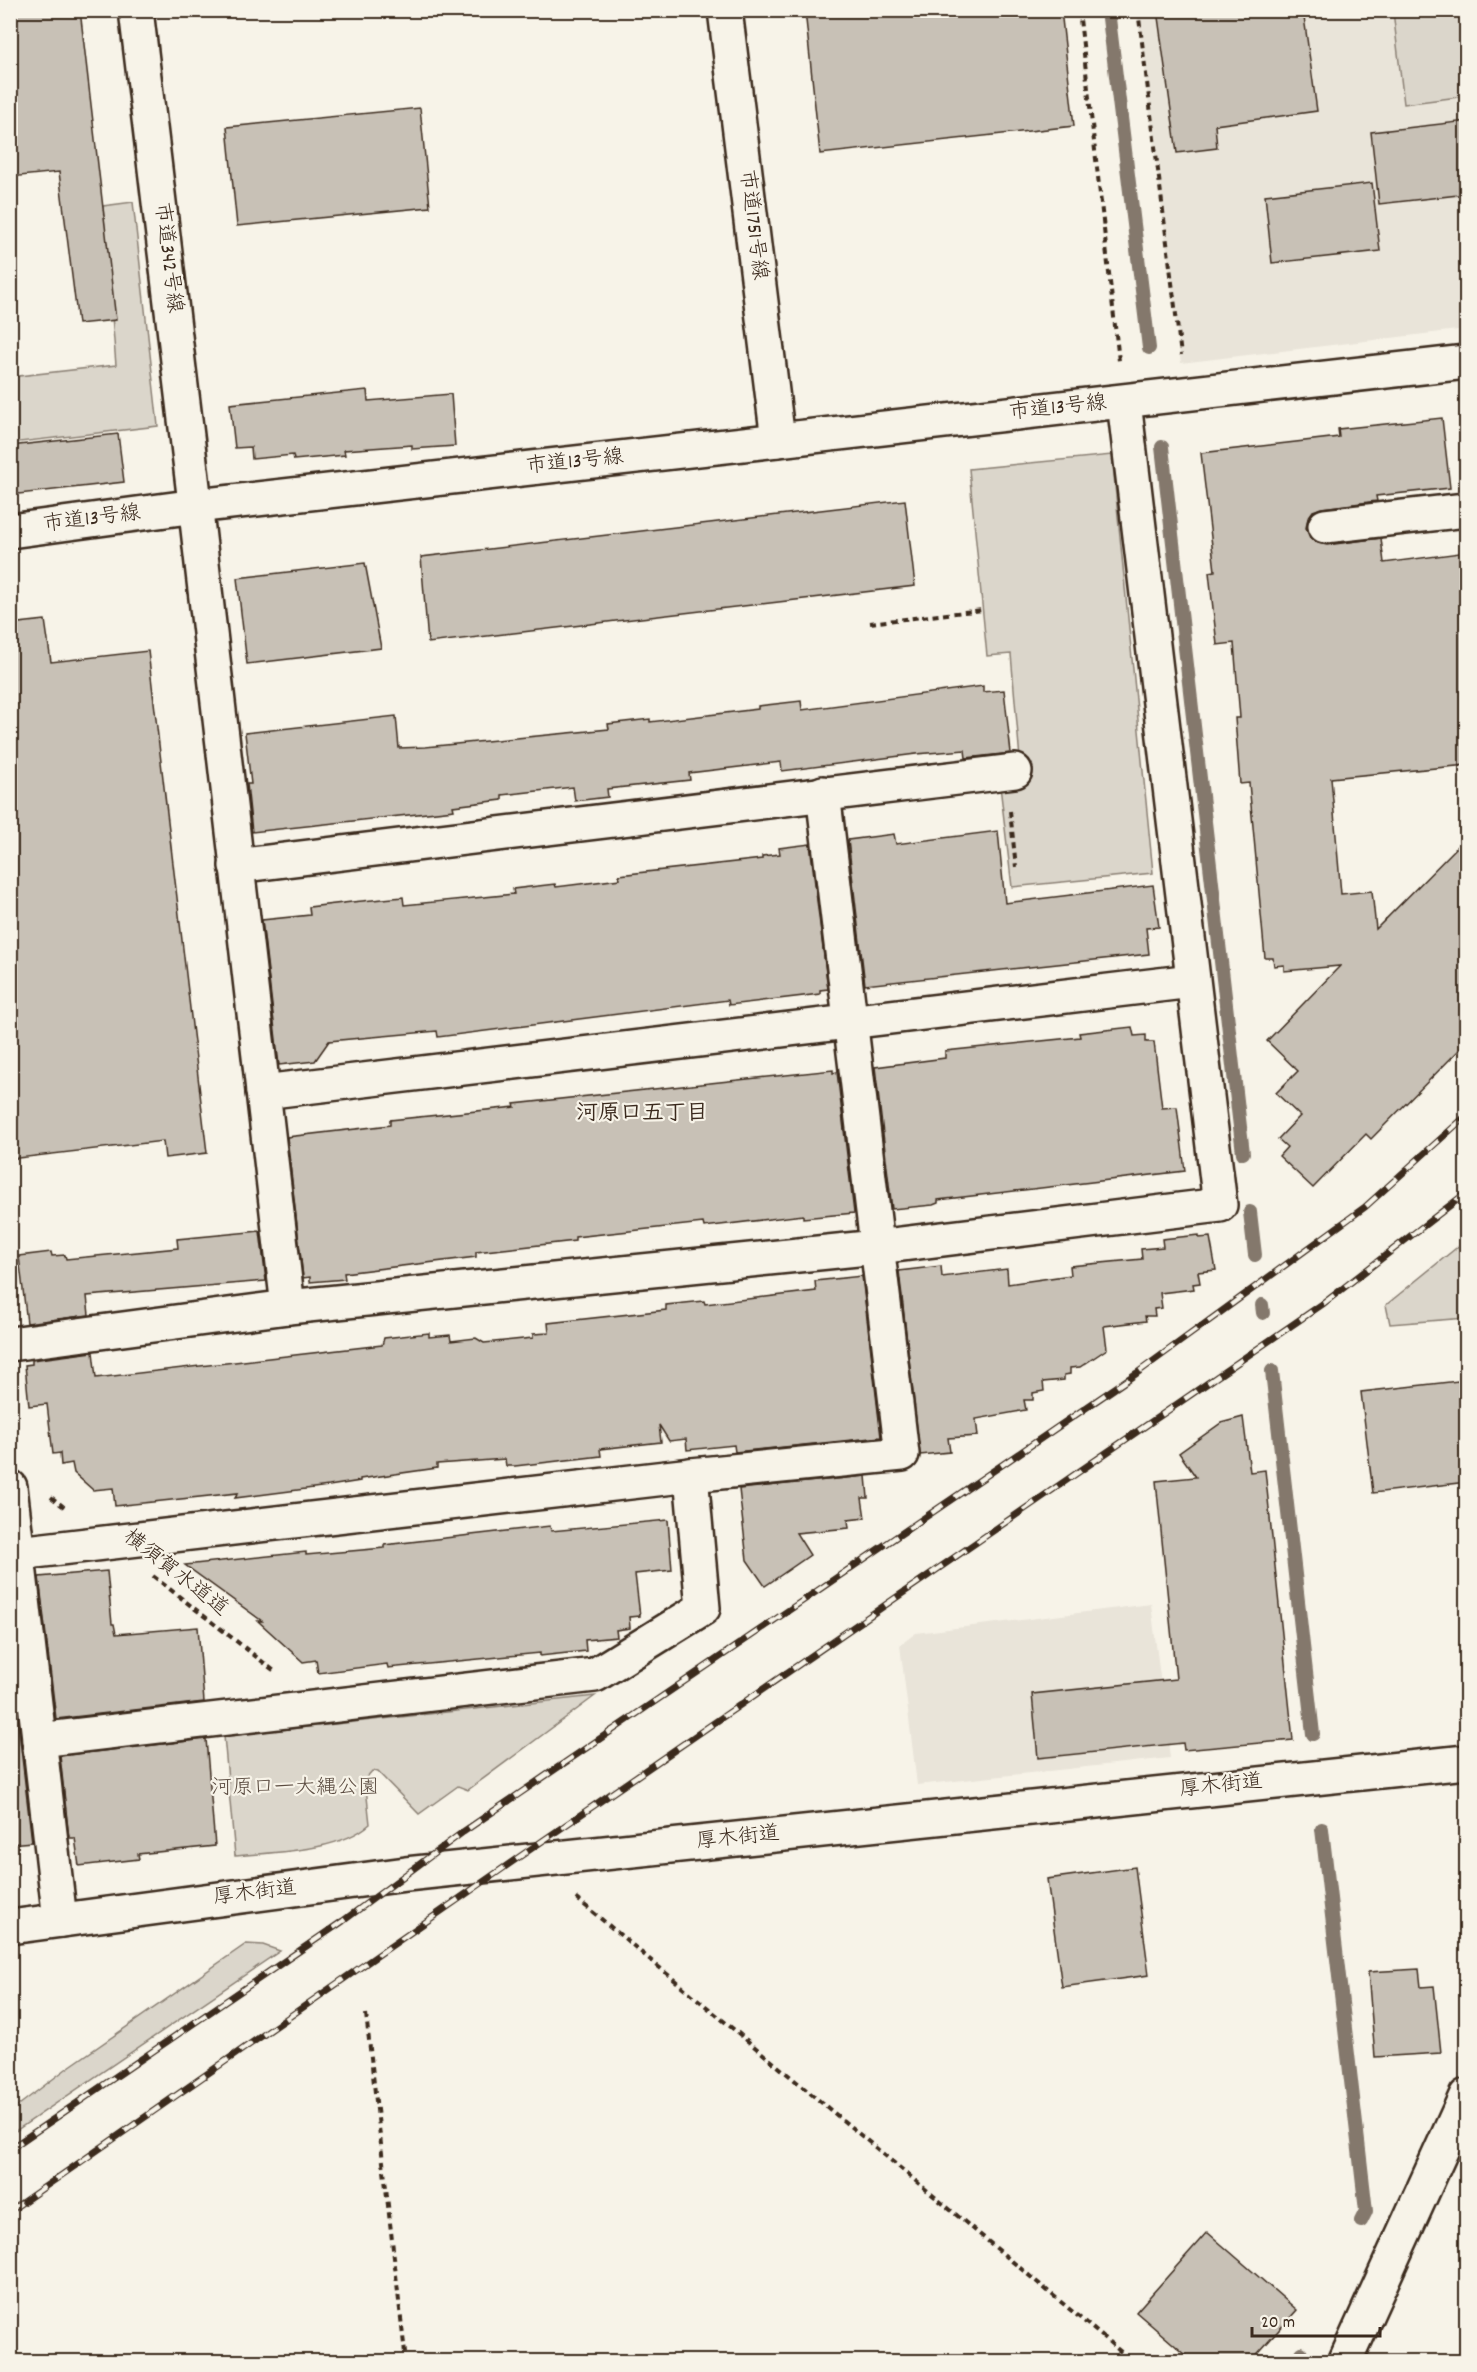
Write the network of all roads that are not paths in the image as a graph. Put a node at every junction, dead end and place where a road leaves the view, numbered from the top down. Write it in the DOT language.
graph roads {
  1 [pos="136,10"];
  2 [pos="725,10"];
  3 [pos="1467,362"];
  4 [pos="1132,401"];
  5 [pos="778,440"];
  6 [pos="196,506"];
  7 [pos="1467,510"];
  8 [pos="1325,526"];
  9 [pos="10,531"];
  10 [pos="1010,772"];
  11 [pos="824,793"];
  12 [pos="236,866"];
  13 [pos="1192,981"];
  14 [pos="850,1022"];
  15 [pos="263,1092"];
  16 [pos="877,1247"];
  17 [pos="288,1307"];
  18 [pos="10,1344"];
  19 [pos="691,1475"];
  20 [pos="10,1486"];
  21 [pos="18,1553"];
  22 [pos="39,1740"];
  23 [pos="1467,1762"];
  24 [pos="60,1920"];
  25 [pos="10,1927"];
  26 [pos="1467,2096"];
  27 [pos="1345,2361"];
  1 -- 6 [label="street, 市道342号線"];
  2 -- 5 [label="street, 市道1751号線"];
  3 -- 4 [label="street, 市道13号線"];
  4 -- 5 [label="street, 市道13号線"];
  4 -- 13 [label="street"];
  5 -- 6 [label="street, 市道13号線"];
  6 -- 9 [label="street, 市道13号線"];
  6 -- 12 [label="street, 市道342号線"];
  7 -- 8 [label="street"];
  10 -- 11 [label="street"];
  11 -- 12 [label="street"];
  11 -- 14 [label="street"];
  12 -- 15 [label="street, 市道342号線"];
  13 -- 14 [label="street"];
  13 -- 16 [label="street"];
  14 -- 15 [label="street"];
  14 -- 16 [label="street"];
  15 -- 17 [label="street, 市道342号線"];
  16 -- 17 [label="street"];
  16 -- 19 [label="street"];
  17 -- 18 [label="street"];
  19 -- 21 [label="street"];
  19 -- 22 [label="street"];
  20 -- 21 [label="street"];
  21 -- 22 [label="street"];
  22 -- 24 [label="street"];
  23 -- 24 [label="street, 厚木街道"];
  24 -- 25 [label="street, 厚木街道"];
  26 -- 27 [label="street"];
}
